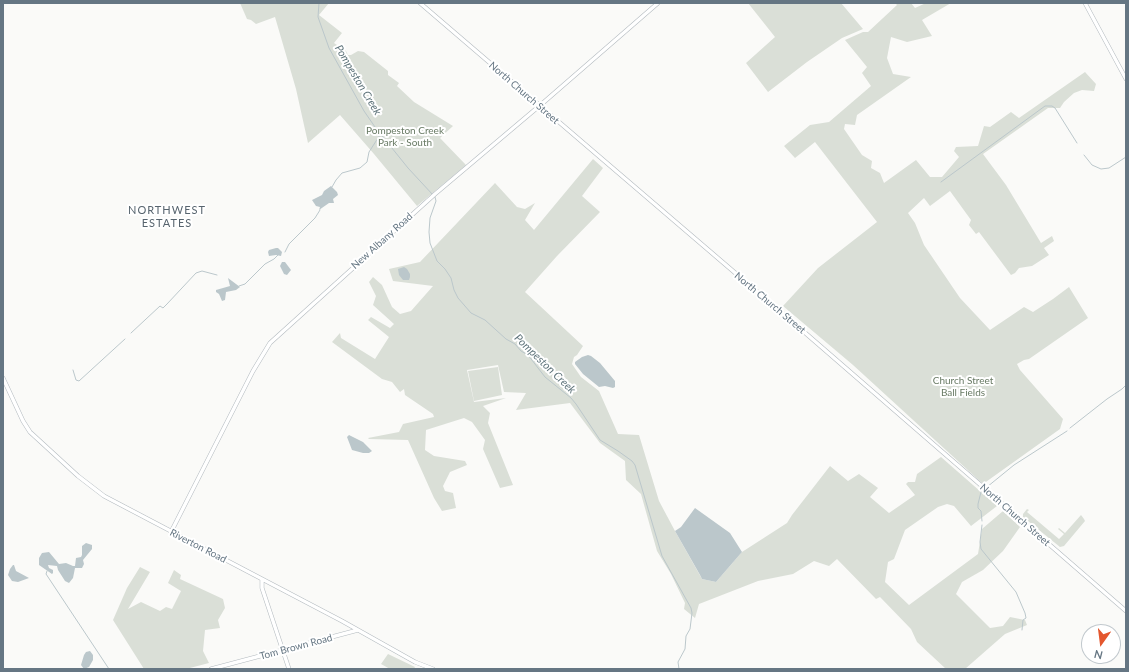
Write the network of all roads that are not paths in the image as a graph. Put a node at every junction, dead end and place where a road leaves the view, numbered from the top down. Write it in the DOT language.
graph roads {
  1 [pos="420,3"];
  2 [pos="658,3"];
  3 [pos="1085,3"];
  4 [pos="1126,79"];
  5 [pos="540,106"];
  6 [pos="3,378"];
  7 [pos="171,532"];
  8 [pos="262,579"];
  9 [pos="1126,611"];
  10 [pos="358,630"];
  11 [pos="283,651"];
  12 [pos="211,669"];
  13 [pos="289,669"];
  14 [pos="433,669"];
  1 -- 5 [label="main road, North Church Street"];
  2 -- 5 [label="main road, New Albany Road"];
  3 -- 4 [label="main road"];
  5 -- 7 [label="main road, New Albany Road"];
  5 -- 9 [label="main road, North Church Street"];
  6 -- 7 [label="main road, Riverton Road"];
  7 -- 8 [label="main road, Riverton Road"];
  8 -- 10 [label="main road, Riverton Road"];
  8 -- 11 [label="main road"];
  10 -- 11 [label="main road, Tom Brown Road"];
  10 -- 14 [label="main road, Riverton Road"];
  11 -- 12 [label="main road, Tom Brown Road"];
  11 -- 13 [label="main road"];
}
